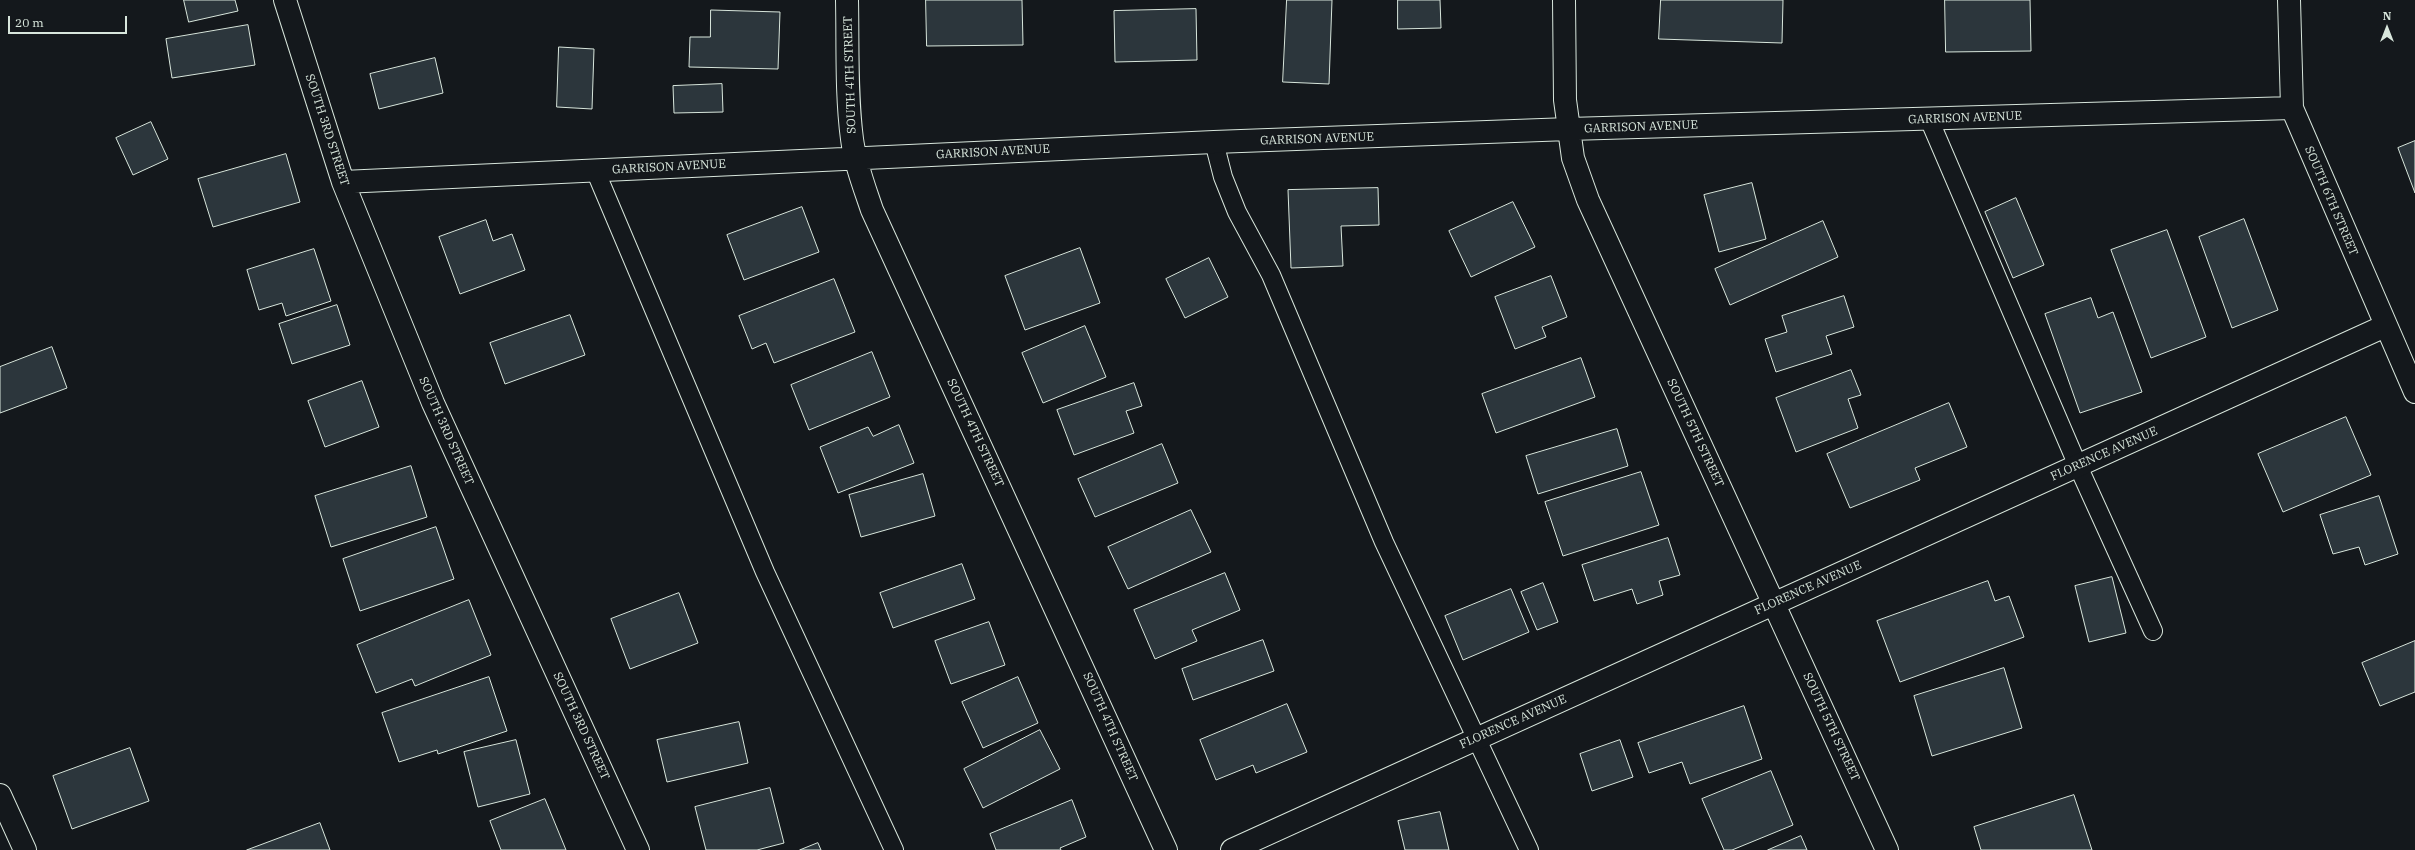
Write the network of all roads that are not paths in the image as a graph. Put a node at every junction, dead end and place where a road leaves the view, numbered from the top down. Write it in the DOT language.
graph roads {
  1 [pos="285,0"];
  2 [pos="848,0"];
  3 [pos="1564,0"];
  4 [pos="2289,0"];
  5 [pos="2292,108"];
  6 [pos="1929,119"];
  7 [pos="1569,129"];
  8 [pos="1214,142"];
  9 [pos="855,158"];
  10 [pos="595,170"];
  11 [pos="342,182"];
  12 [pos="2385,326"];
  13 [pos="2415,392"];
  14 [pos="2078,466"];
  15 [pos="1774,604"];
  16 [pos="2153,631"];
  17 [pos="1477,738"];
  18 [pos="0,795"];
  19 [pos="25,850"];
  20 [pos="638,850"];
  21 [pos="894,850"];
  22 [pos="1166,850"];
  23 [pos="1232,850"];
  24 [pos="1529,850"];
  25 [pos="1887,850"];
  1 -- 11 [label="street, SOUTH 3RD STREET"];
  2 -- 9 [label="street, SOUTH 4TH STREET"];
  3 -- 7 [label="street, SOUTH 5TH STREET"];
  4 -- 5 [label="street, SOUTH 6TH STREET"];
  5 -- 6 [label="street, GARRISON AVENUE"];
  5 -- 12 [label="street, SOUTH 6TH STREET"];
  6 -- 7 [label="street, GARRISON AVENUE"];
  6 -- 14 [label="lane"];
  7 -- 8 [label="street, GARRISON AVENUE"];
  7 -- 15 [label="street, SOUTH 5TH STREET"];
  8 -- 9 [label="street, GARRISON AVENUE"];
  8 -- 17 [label="lane"];
  9 -- 10 [label="street, GARRISON AVENUE"];
  9 -- 22 [label="street, SOUTH 4TH STREET"];
  10 -- 11 [label="street, GARRISON AVENUE"];
  10 -- 21 [label="lane"];
  11 -- 20 [label="street, SOUTH 3RD STREET"];
  12 -- 13 [label="street, SOUTH 6TH STREET"];
  12 -- 14 [label="street, FLORENCE AVENUE"];
  14 -- 15 [label="street, FLORENCE AVENUE"];
  14 -- 16 [label="lane"];
  15 -- 17 [label="street, FLORENCE AVENUE"];
  15 -- 25 [label="street, SOUTH 5TH STREET"];
  17 -- 23 [label="street, FLORENCE AVENUE"];
  17 -- 24 [label="lane"];
  18 -- 19 [label="street"];
}
